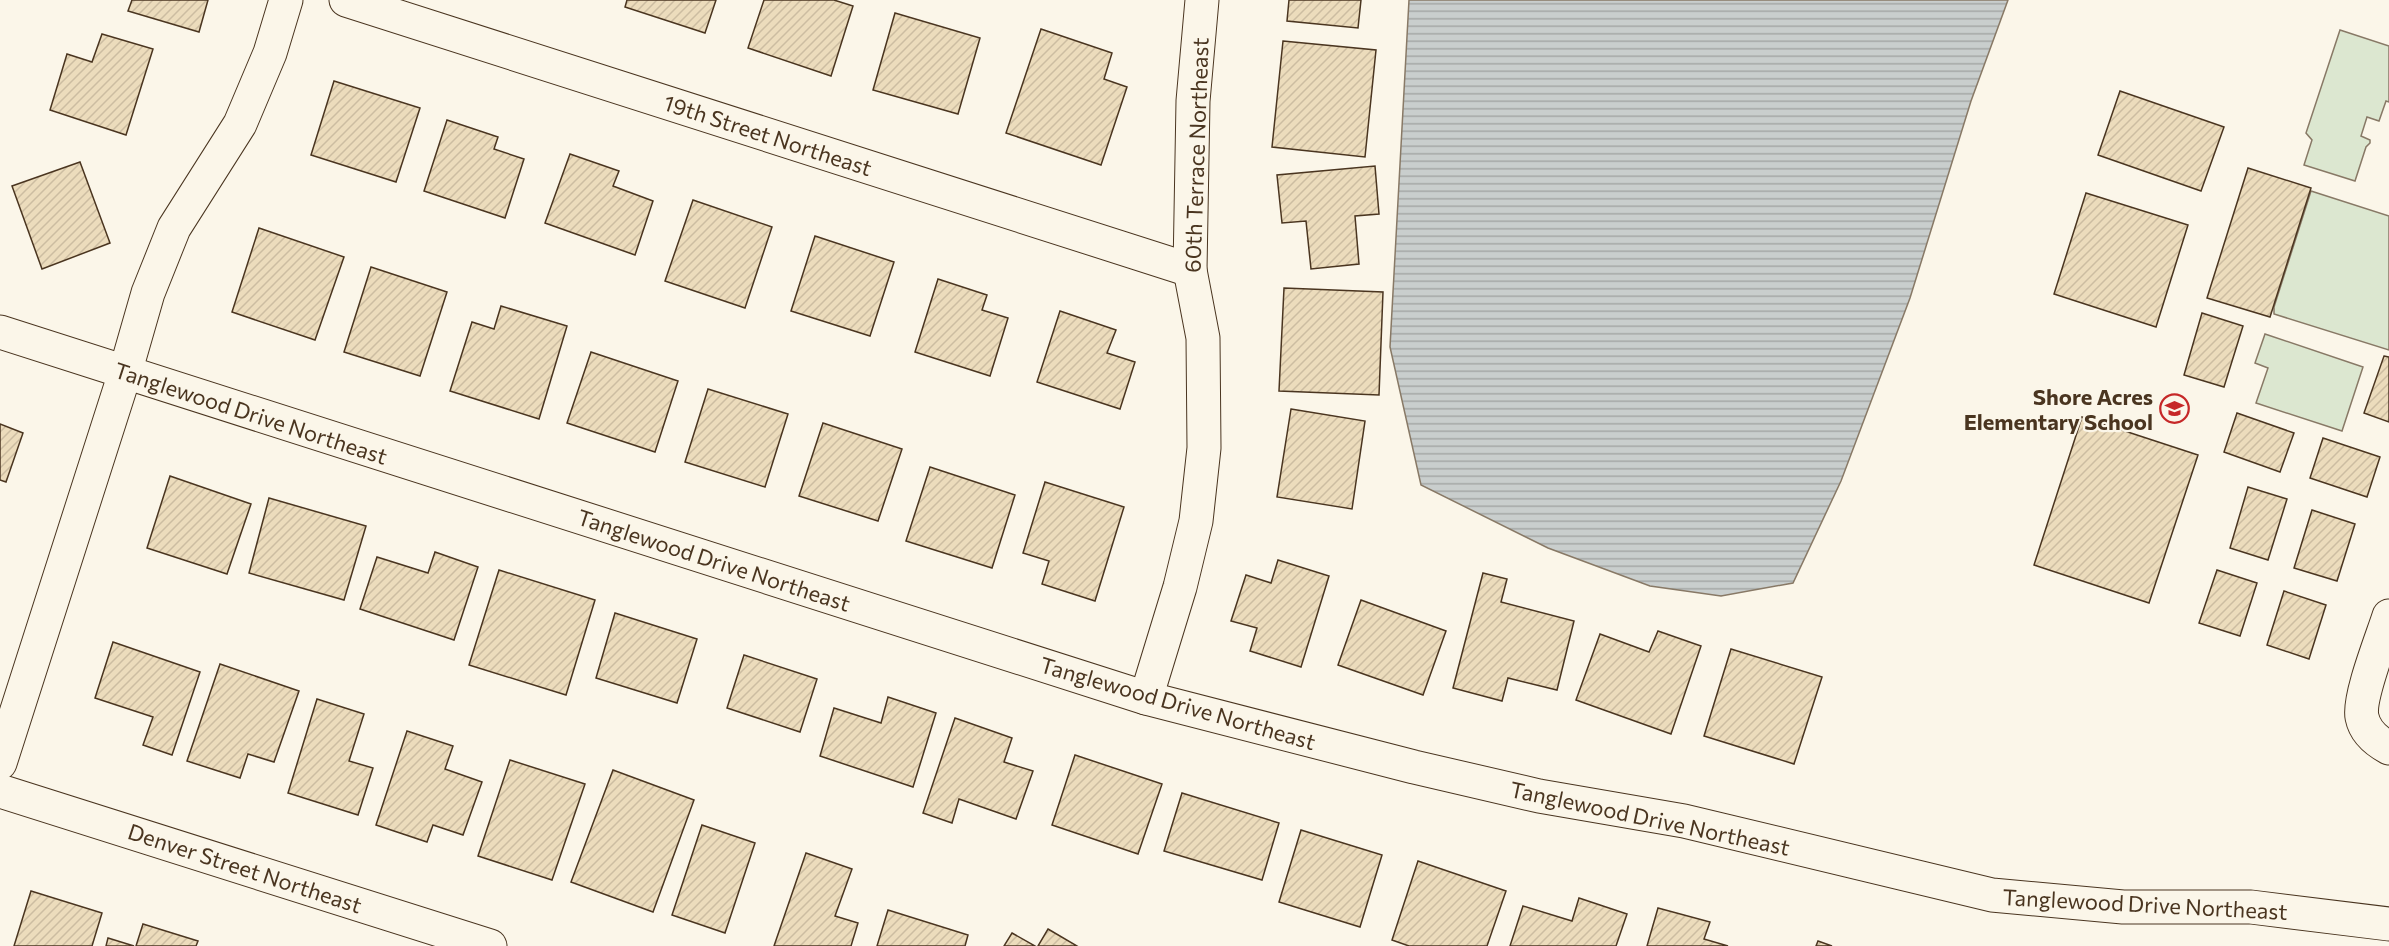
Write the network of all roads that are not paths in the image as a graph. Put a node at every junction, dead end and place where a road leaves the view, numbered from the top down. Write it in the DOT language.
graph roads {
  1 [pos="286,0"];
  2 [pos="346,0"];
  3 [pos="1202,0"];
  4 [pos="1190,270"];
  5 [pos="0,332"];
  6 [pos="125,373"];
  7 [pos="2389,616"];
  8 [pos="1146,698"];
  9 [pos="2389,748"];
  10 [pos="0,763"];
  11 [pos="0,791"];
  12 [pos="2389,924"];
  13 [pos="452,940"];
  14 [pos="490,946"];
  1 -- 6 [label="street"];
  2 -- 4 [label="street, 19th Street Northeast"];
  3 -- 4 [label="street, 60th Terrace Northeast"];
  4 -- 8 [label="street, 60th Terrace Northeast"];
  5 -- 6 [label="street, Tanglewood Drive Northeast"];
  6 -- 8 [label="street, Tanglewood Drive Northeast"];
  6 -- 10 [label="street"];
  7 -- 9 [label="street"];
  8 -- 12 [label="street, Tanglewood Drive Northeast"];
  11 -- 13 [label="street, Denver Street Northeast"];
  13 -- 14 [label="street, Denver Street Northeast"];
}
